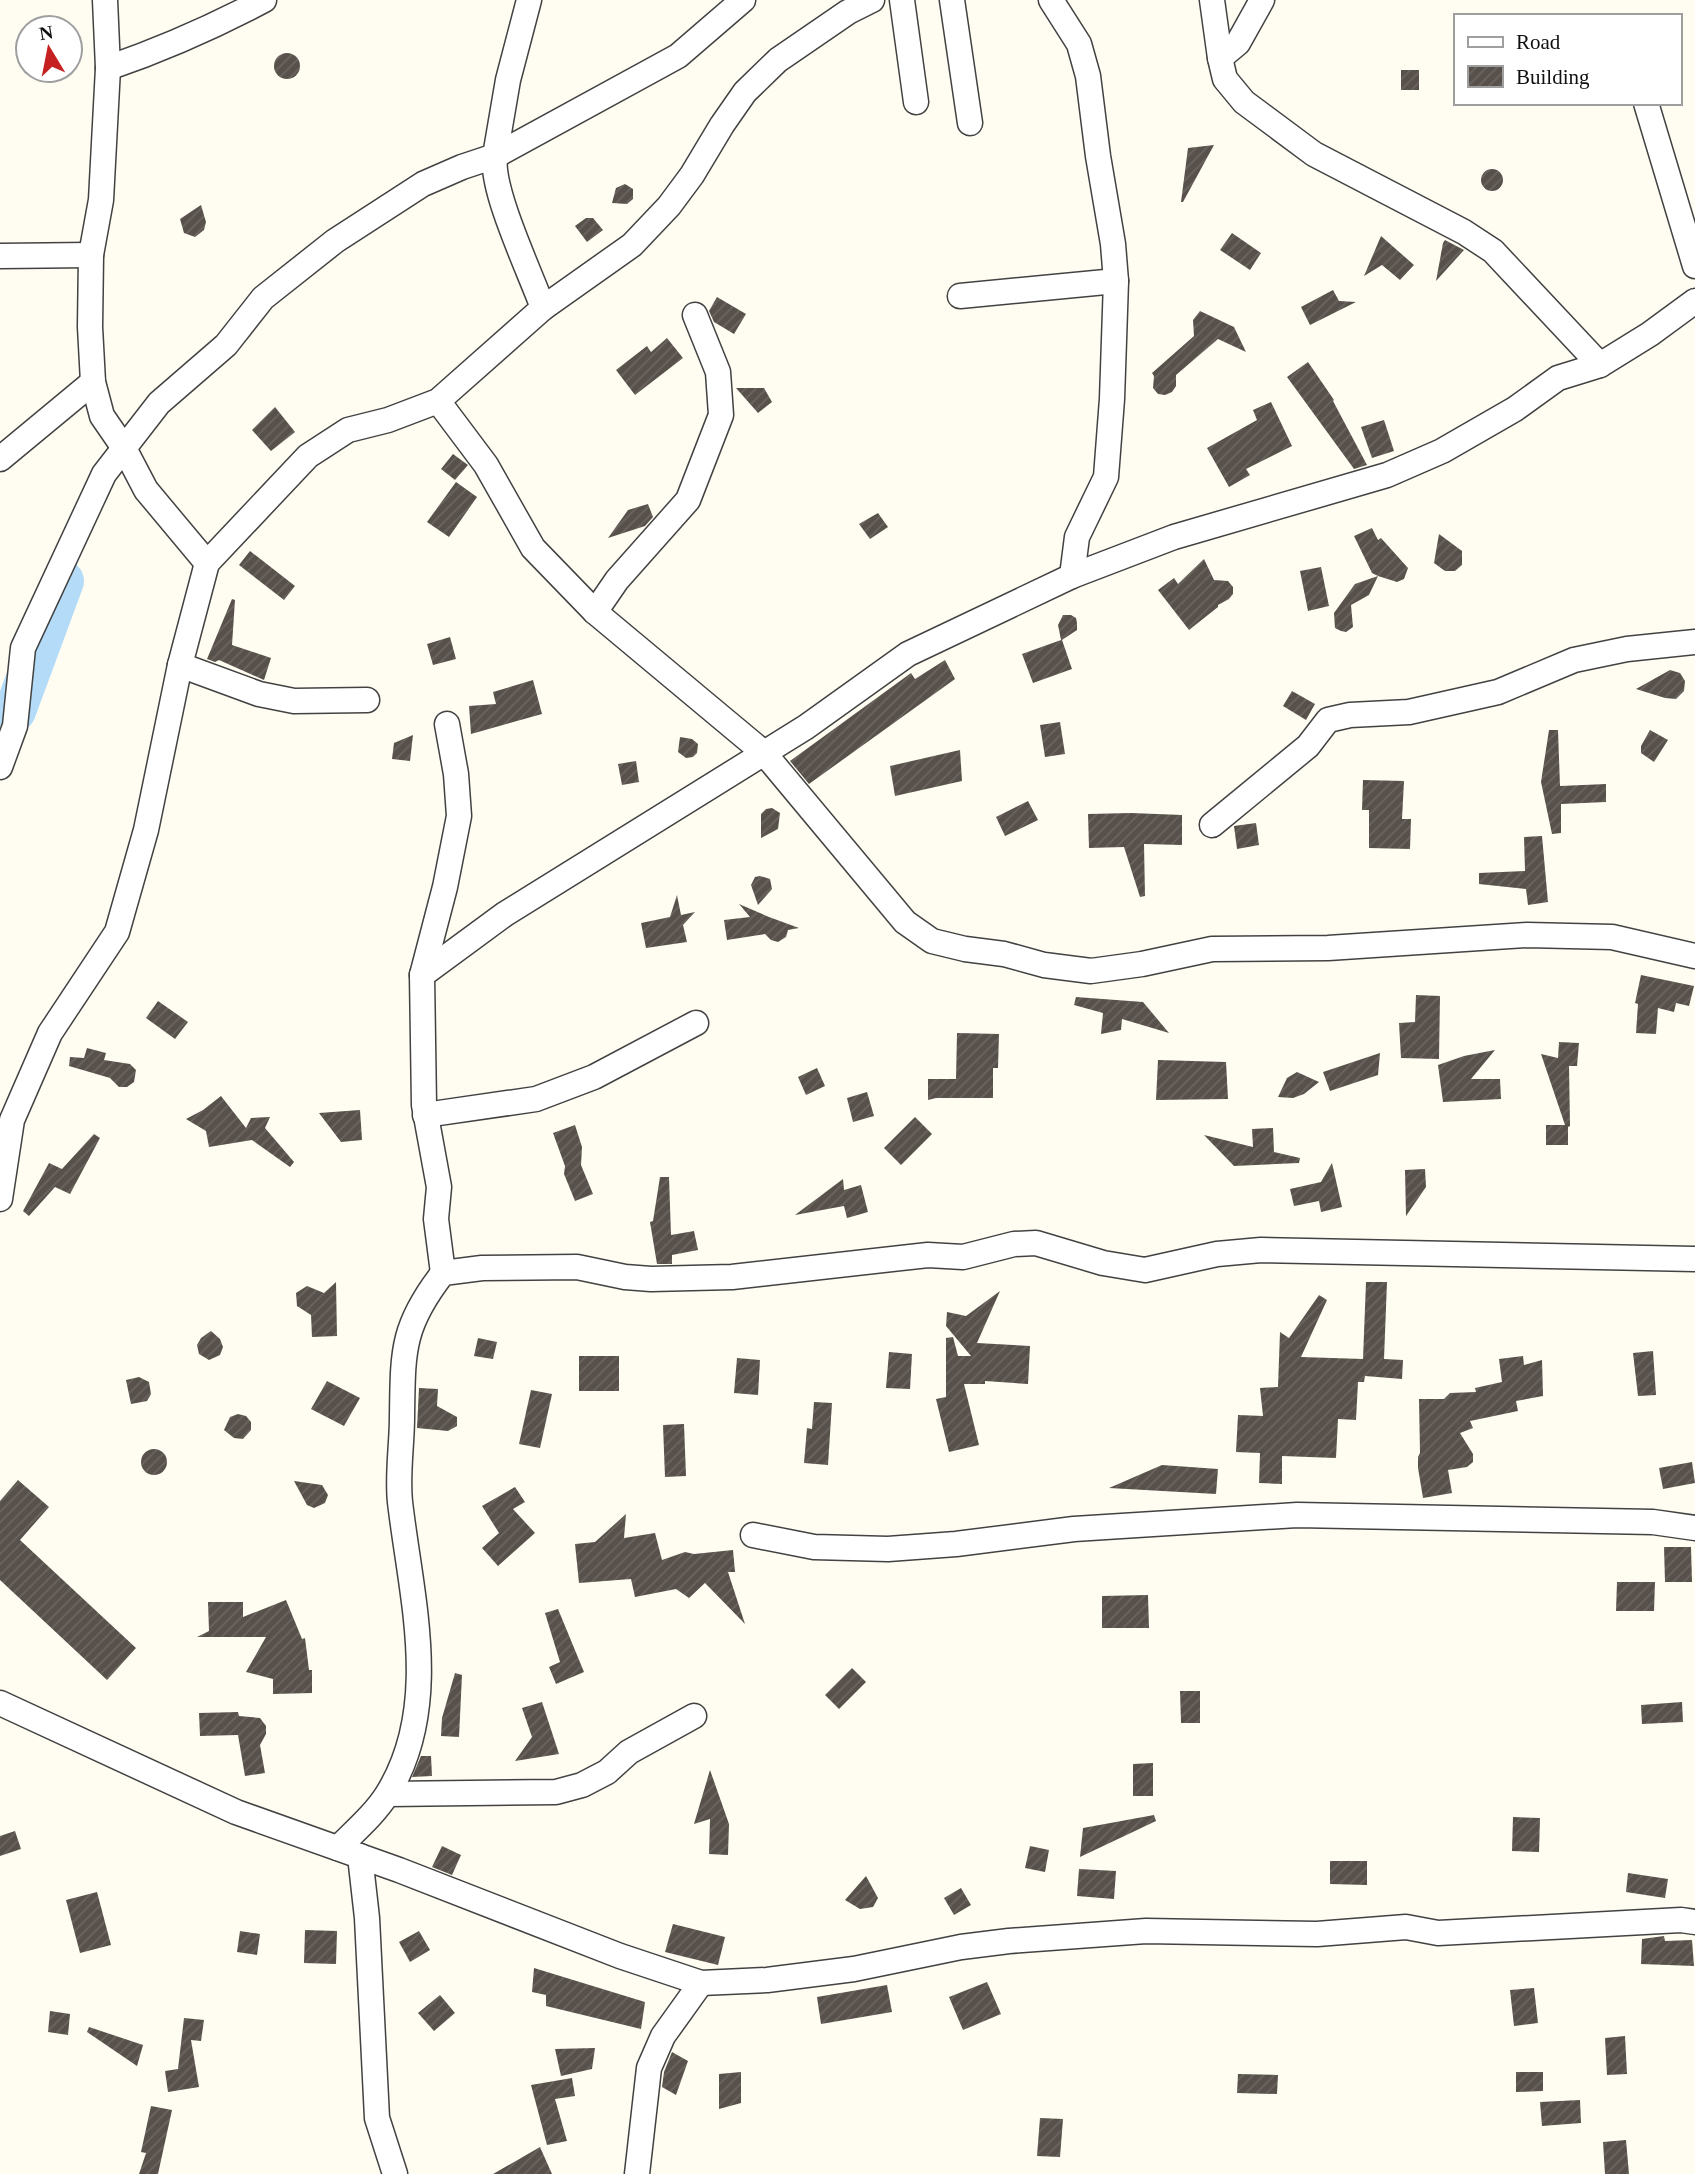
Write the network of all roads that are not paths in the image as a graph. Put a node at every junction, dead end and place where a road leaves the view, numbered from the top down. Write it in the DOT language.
graph roads {
  1 [pos="105,0"];
  2 [pos="264,0"];
  3 [pos="529,0"];
  4 [pos="743,0"];
  5 [pos="872,0"];
  6 [pos="902,0"];
  7 [pos="952,0"];
  8 [pos="1051,0"];
  9 [pos="1212,0"];
  10 [pos="1262,0"];
  11 [pos="846,6"];
  12 [pos="1220,58"];
  13 [pos="108,68"];
  14 [pos="916,102"];
  15 [pos="1647,105"];
  16 [pos="970,123"];
  17 [pos="495,156"];
  18 [pos="91,255"];
  19 [pos="0,256"];
  20 [pos="1695,266"];
  21 [pos="1116,281"];
  22 [pos="960,296"];
  23 [pos="1695,301"];
  24 [pos="543,308"];
  25 [pos="695,315"];
  26 [pos="1600,365"];
  27 [pos="93,382"];
  28 [pos="438,401"];
  29 [pos="124,448"];
  30 [pos="0,459"];
  31 [pos="207,563"];
  32 [pos="1072,576"];
  33 [pos="595,612"];
  34 [pos="1695,642"];
  35 [pos="180,665"];
  36 [pos="367,700"];
  37 [pos="447,724"];
  38 [pos="764,753"];
  39 [pos="0,766"];
  40 [pos="1212,825"];
  41 [pos="1695,956"];
  42 [pos="422,975"];
  43 [pos="696,1023"];
  44 [pos="425,1115"];
  45 [pos="0,1199"];
  46 [pos="1695,1259"];
  47 [pos="443,1273"];
  48 [pos="1695,1528"];
  49 [pos="753,1535"];
  50 [pos="0,1703"];
  51 [pos="694,1716"];
  52 [pos="388,1794"];
  53 [pos="349,1852"];
  54 [pos="1695,1922"];
  55 [pos="701,1983"];
  56 [pos="395,2174"];
  57 [pos="637,2174"];
  1 -- 13 [label="street"];
  2 -- 13 [label="street"];
  3 -- 17 [label="street"];
  4 -- 17 [label="street"];
  5 -- 11 [label="street"];
  6 -- 14 [label="street"];
  7 -- 16 [label="street"];
  8 -- 21 [label="street"];
  9 -- 12 [label="street"];
  10 -- 12 [label="street"];
  11 -- 24 [label="street"];
  12 -- 26 [label="street"];
  13 -- 18 [label="street"];
  15 -- 20 [label="street"];
  17 -- 24 [label="street"];
  17 -- 29 [label="street"];
  18 -- 19 [label="street"];
  18 -- 27 [label="street"];
  21 -- 22 [label="street"];
  21 -- 32 [label="street"];
  23 -- 26 [label="street"];
  24 -- 28 [label="street"];
  25 -- 33 [label="street"];
  26 -- 32 [label="street"];
  27 -- 29 [label="street"];
  27 -- 30 [label="street"];
  28 -- 31 [label="street"];
  28 -- 33 [label="street"];
  29 -- 31 [label="street"];
  29 -- 39 [label="street"];
  31 -- 35 [label="street"];
  32 -- 38 [label="street"];
  33 -- 38 [label="street"];
  34 -- 40 [label="street"];
  35 -- 36 [label="street"];
  35 -- 45 [label="street"];
  37 -- 42 [label="street"];
  38 -- 41 [label="street"];
  38 -- 42 [label="street"];
  42 -- 44 [label="street"];
  43 -- 44 [label="street"];
  44 -- 47 [label="street"];
  46 -- 47 [label="street"];
  47 -- 52 [label="street"];
  48 -- 49 [label="street"];
  50 -- 53 [label="street"];
  51 -- 52 [label="street"];
  52 -- 53 [label="street"];
  53 -- 55 [label="street"];
  53 -- 56 [label="street"];
  54 -- 55 [label="street"];
  55 -- 57 [label="street"];
}
